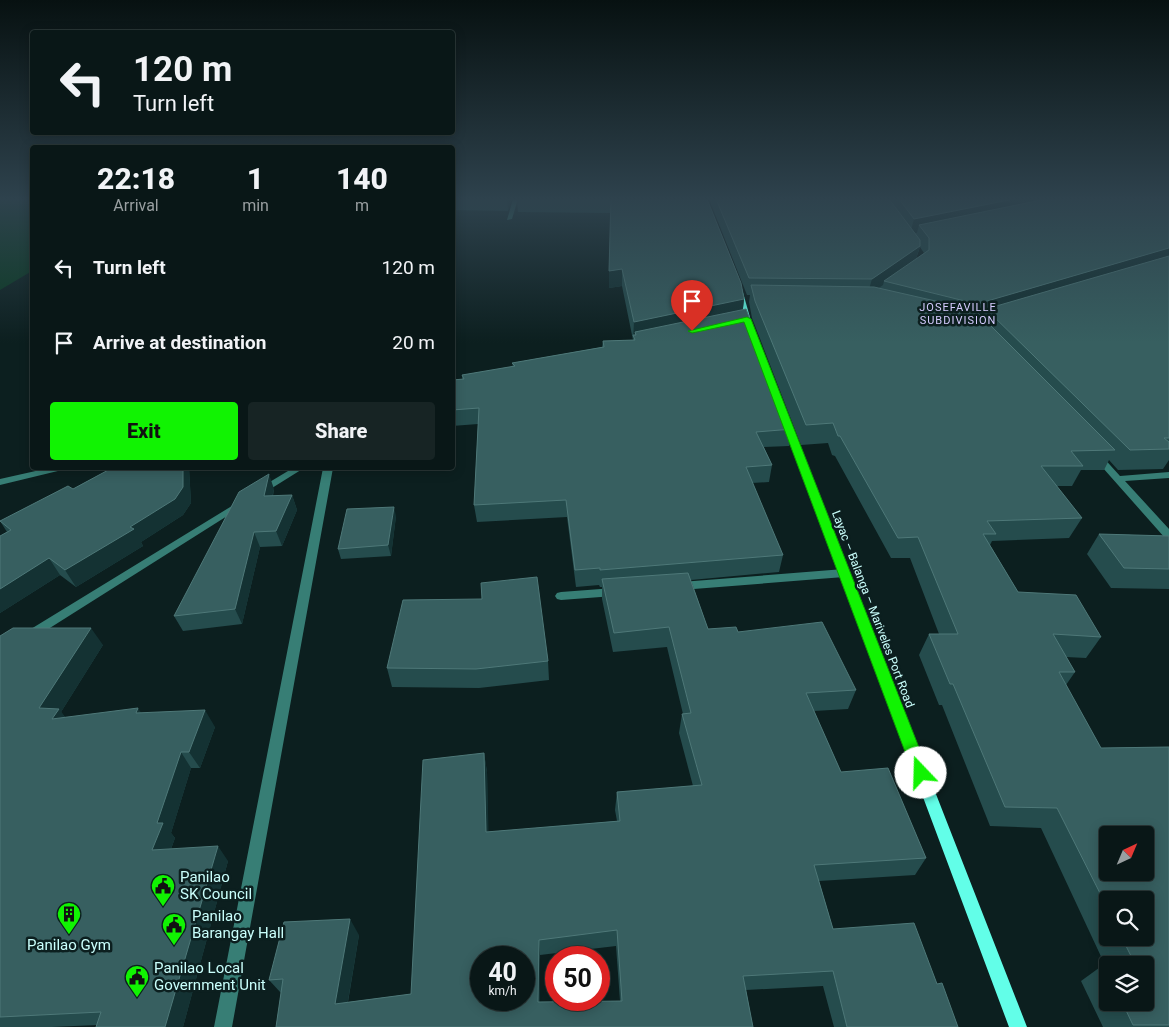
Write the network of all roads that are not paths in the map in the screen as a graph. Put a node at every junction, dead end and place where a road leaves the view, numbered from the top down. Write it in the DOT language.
graph roads {
  1 [pos="736,281"];
  2 [pos="745,323"];
  3 [pos="782,410"];
  4 [pos="1093,451"];
  5 [pos="51,470"];
  6 [pos="295,470"];
  7 [pos="328,470"];
  8 [pos="1169,475"];
  9 [pos="1120,479"];
  10 [pos="0,482"];
  11 [pos="1169,536"];
  12 [pos="844,573"];
  13 [pos="668,587"];
  14 [pos="629,590"];
  15 [pos="561,596"];
  16 [pos="17,644"];
  17 [pos="223,1027"];
  18 [pos="1018,1027"];
  1 -- 2 [label="main road"];
  3 -- 12 [label="main road, Layac – Balanga – Mariveles Port Road"];
  4 -- 9 [label="street"];
  5 -- 10 [label="street"];
  6 -- 16 [label="street"];
  7 -- 17 [label="street"];
  8 -- 9 [label="street"];
  9 -- 11 [label="street"];
  12 -- 13 [label="street"];
  12 -- 18 [label="main road, Layac – Balanga – Mariveles Port Road"];
  14 -- 15 [label="street"];
}
